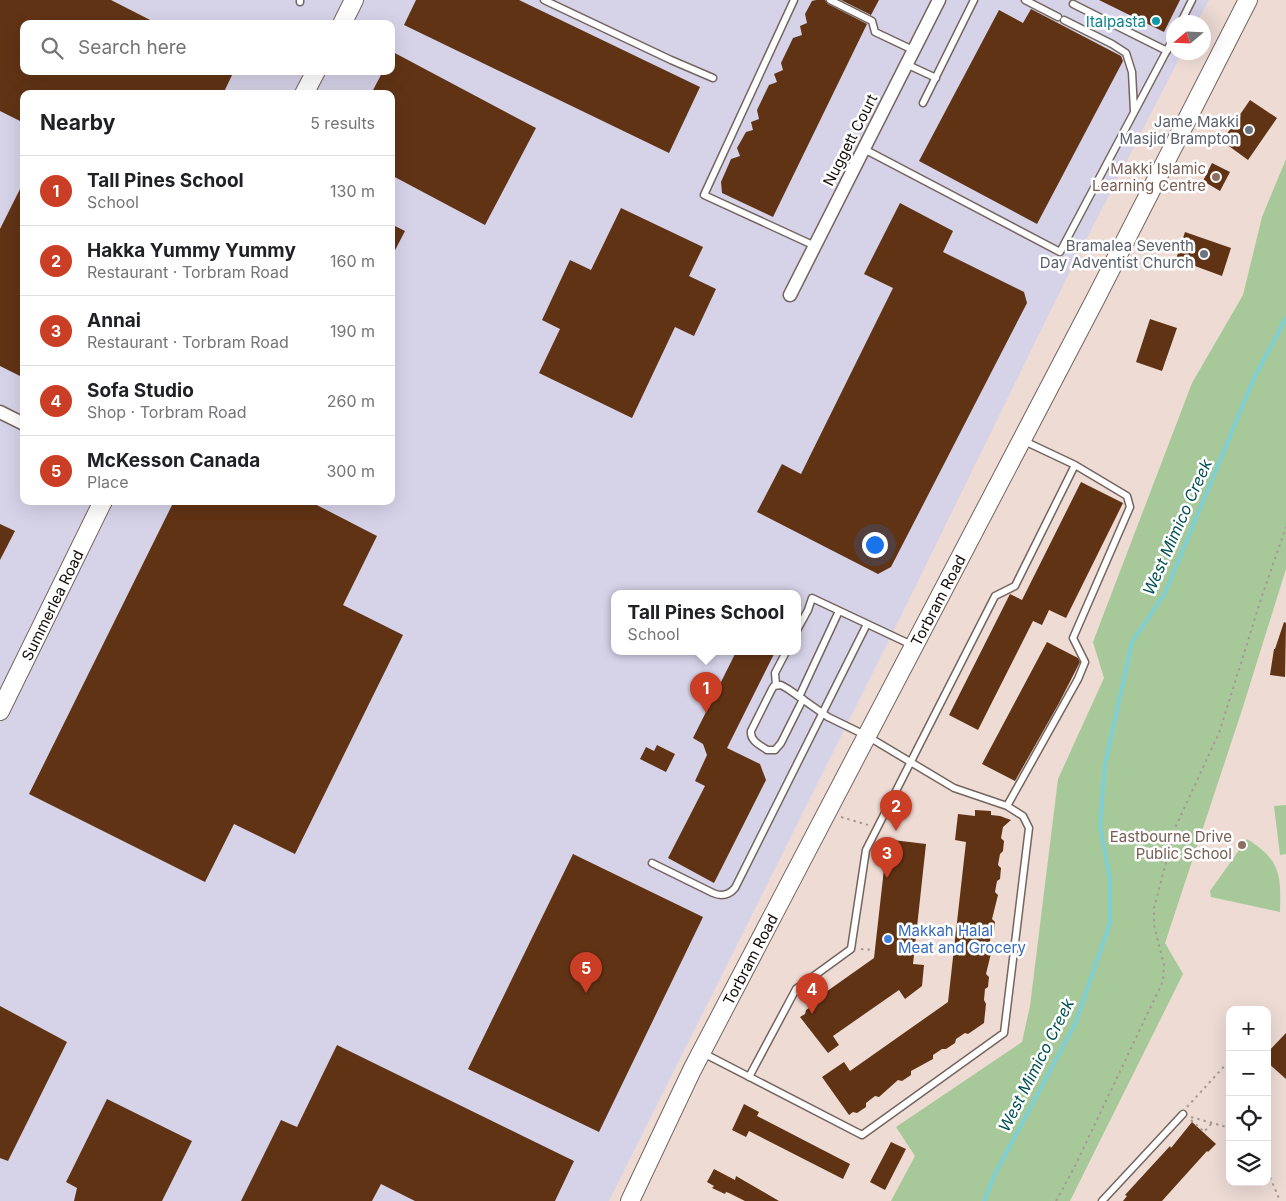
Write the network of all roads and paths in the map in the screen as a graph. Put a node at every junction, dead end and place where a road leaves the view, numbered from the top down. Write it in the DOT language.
graph roads {
  1 [pos="354,0"];
  2 [pos="544,0"];
  3 [pos="794,0"];
  4 [pos="830,0"];
  5 [pos="938,0"];
  6 [pos="974,0"];
  7 [pos="1025,0"];
  8 [pos="1192,0"];
  9 [pos="1248,0"];
  10 [pos="1073,4"];
  11 [pos="1184,15"];
  12 [pos="344,20"];
  13 [pos="913,50"];
  14 [pos="1166,50"];
  15 [pos="1166,53"];
  16 [pos="906,64"];
  17 [pos="314,75"];
  18 [pos="713,78"];
  19 [pos="936,78"];
  20 [pos="306,90"];
  21 [pos="923,104"];
  22 [pos="1134,113"];
  23 [pos="864,150"];
  24 [pos="815,246"];
  25 [pos="790,295"];
  26 [pos="0,412"];
  27 [pos="20,422"];
  28 [pos="1022,440"];
  29 [pos="1075,465"];
  30 [pos="101,505"];
  31 [pos="1286,527"];
  32 [pos="840,611"];
  33 [pos="801,623"];
  34 [pos="867,624"];
  35 [pos="914,646"];
  36 [pos="784,655"];
  37 [pos="776,686"];
  38 [pos="801,698"];
  39 [pos="0,711"];
  40 [pos="823,713"];
  41 [pos="867,736"];
  42 [pos="912,762"];
  43 [pos="1007,806"];
  44 [pos="827,813"];
  45 [pos="877,828"];
  46 [pos="652,863"];
  47 [pos="852,947"];
  48 [pos="874,950"];
  49 [pos="701,1052"];
  50 [pos="1226,1064"];
  51 [pos="750,1077"];
  52 [pos="1182,1114"];
  53 [pos="1212,1123"];
  54 [pos="1226,1127"];
  55 [pos="1268,1141"];
  56 [pos="630,1201"];
  57 [pos="1056,1201"];
  58 [pos="1102,1201"];
  59 [pos="1280,1201"];
  1 -- 12 [label="main road"];
  2 -- 18 [label="lane"];
  3 -- 24 [label="lane"];
  4 -- 13 [label="lane"];
  5 -- 13 [label="street, Nuggett Court"];
  6 -- 19 [label="lane"];
  7 -- 22 [label="lane"];
  8 -- 11 [label="lane"];
  9 -- 28 [label="main road, Torbram Road"];
  10 -- 14 [label="lane"];
  13 -- 16 [label="street, Nuggett Court"];
  15 -- 22 [label="lane"];
  16 -- 19 [label="lane"];
  16 -- 23 [label="street, Nuggett Court"];
  17 -- 20 [label="main road"];
  19 -- 21 [label="lane"];
  22 -- 23 [label="lane"];
  23 -- 24 [label="street, Nuggett Court"];
  24 -- 25 [label="street, Nuggett Court"];
  26 -- 27 [label="street"];
  28 -- 29 [label="lane"];
  28 -- 35 [label="main road, Torbram Road"];
  29 -- 42 [label="lane"];
  29 -- 43 [label="lane"];
  30 -- 39 [label="main road, Summerlea Road"];
  31 -- 57 [label="path"];
  32 -- 33 [label="lane"];
  32 -- 34 [label="lane"];
  32 -- 38 [label="lane"];
  34 -- 35 [label="lane"];
  34 -- 40 [label="lane"];
  35 -- 41 [label="main road, Torbram Road"];
  36 -- 37 [label="lane"];
  37 -- 38 [label="lane"];
  37 -- 38 [label="lane"];
  38 -- 40 [label="lane"];
  40 -- 41 [label="lane"];
  40 -- 46 [label="lane"];
  41 -- 42 [label="lane"];
  41 -- 44 [label="main road, Torbram Road"];
  42 -- 43 [label="lane"];
  42 -- 45 [label="lane"];
  43 -- 51 [label="lane"];
  44 -- 45 [label="path"];
  44 -- 49 [label="main road, Torbram Road"];
  45 -- 47 [label="lane"];
  47 -- 48 [label="path"];
  47 -- 51 [label="lane"];
  49 -- 51 [label="lane"];
  49 -- 56 [label="main road, Torbram Road"];
  50 -- 52 [label="path"];
  52 -- 58 [label="lane"];
  53 -- 53 [label="path"];
  53 -- 54 [label="path"];
  55 -- 59 [label="path"];
}
